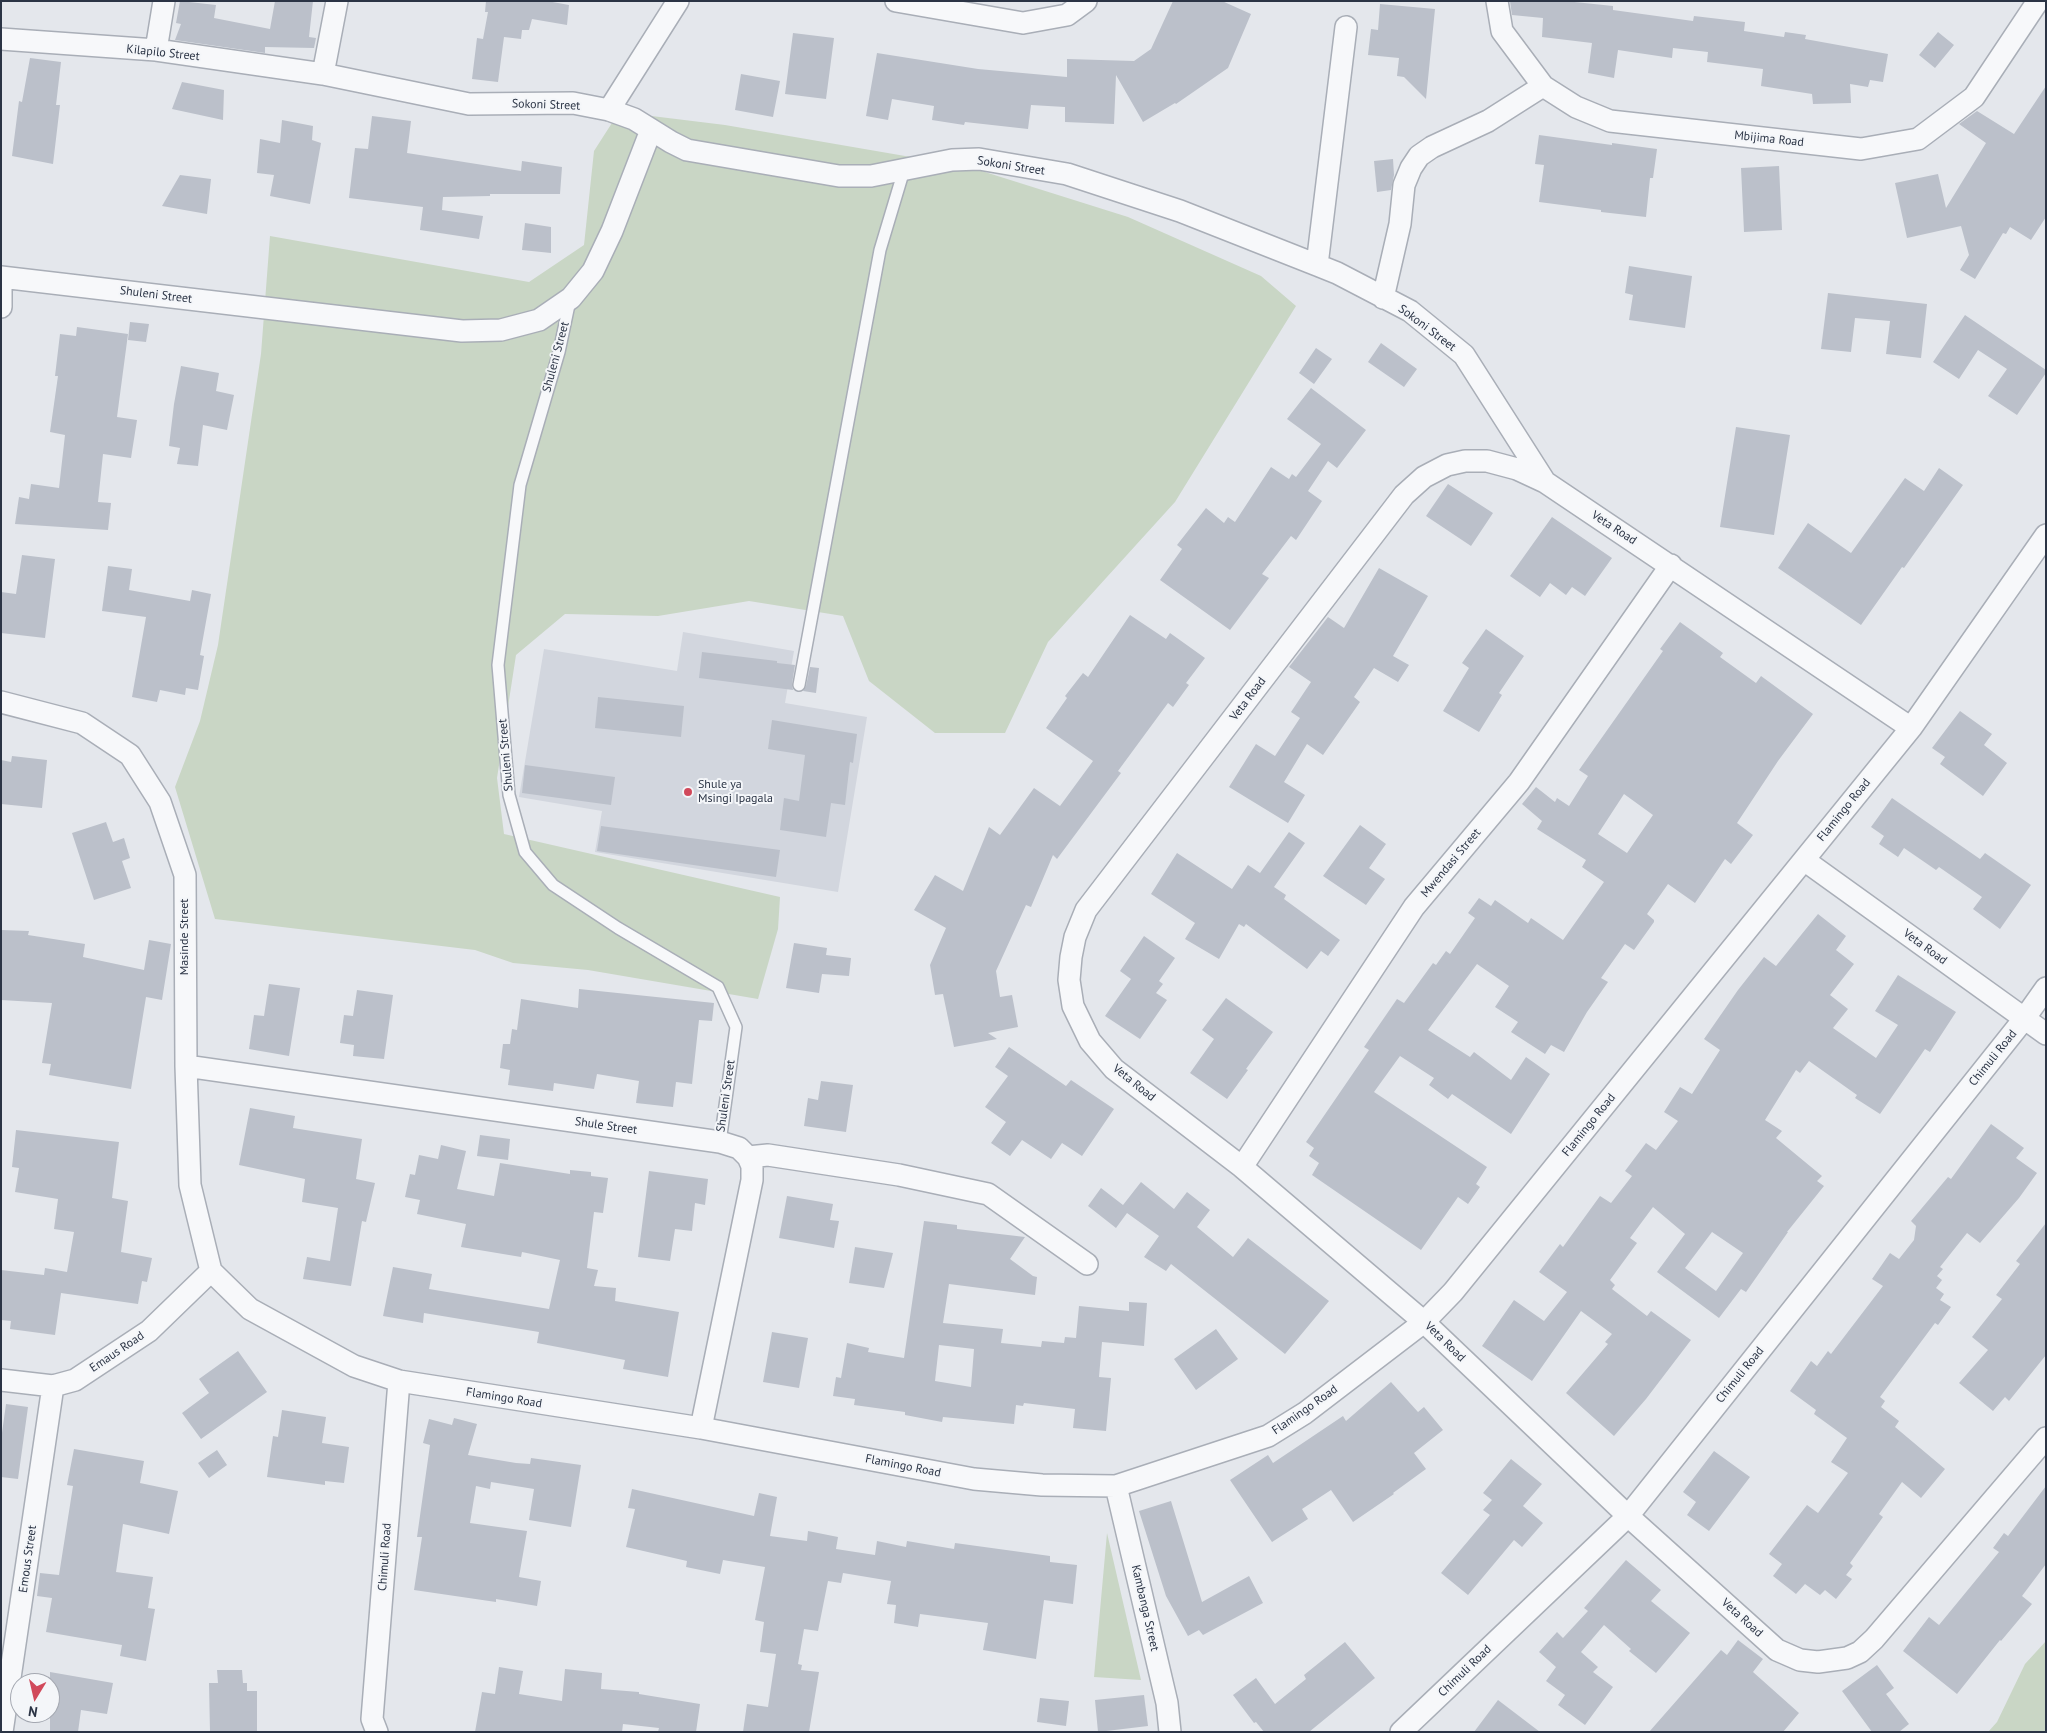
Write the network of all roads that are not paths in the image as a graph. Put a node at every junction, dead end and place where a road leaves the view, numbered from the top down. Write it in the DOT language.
graph roads {
  1 [pos="164,1"];
  2 [pos="336,1"];
  3 [pos="678,1"];
  4 [pos="896,1"];
  5 [pos="1086,1"];
  6 [pos="1497,1"];
  7 [pos="2038,1"];
  8 [pos="1346,27"];
  9 [pos="1,39"];
  10 [pos="156,50"];
  11 [pos="323,74"];
  12 [pos="1543,86"];
  13 [pos="609,110"];
  14 [pos="651,130"];
  15 [pos="904,170"];
  16 [pos="1317,265"];
  17 [pos="1,277"];
  18 [pos="1,285"];
  19 [pos="570,298"];
  20 [pos="1383,298"];
  21 [pos="1,307"];
  22 [pos="1545,482"];
  23 [pos="2046,535"];
  24 [pos="1671,565"];
  25 [pos="799,685"];
  26 [pos="1,702"];
  27 [pos="1911,728"];
  28 [pos="1804,860"];
  29 [pos="2046,988"];
  30 [pos="2024,1019"];
  31 [pos="2046,1034"];
  32 [pos="186,1066"];
  33 [pos="720,1142"];
  34 [pos="748,1157"];
  35 [pos="1242,1167"];
  36 [pos="1087,1264"];
  37 [pos="211,1271"];
  38 [pos="1424,1322"];
  39 [pos="1,1380"];
  40 [pos="398,1382"];
  41 [pos="53,1386"];
  42 [pos="701,1428"];
  43 [pos="2046,1438"];
  44 [pos="1116,1486"];
  45 [pos="1628,1516"];
  46 [pos="2,1731"];
  47 [pos="377,1732"];
  48 [pos="1170,1732"];
  49 [pos="1401,1732"];
  1 -- 10 [label="street"];
  2 -- 11 [label="street"];
  3 -- 13 [label="street"];
  4 -- 5 [label="street"];
  6 -- 12 [label="street, Mbijima Road"];
  7 -- 12 [label="street, Mbijima Road"];
  8 -- 16 [label="street"];
  9 -- 10 [label="street, Kilapilo Street"];
  10 -- 11 [label="street, Kilapilo Street"];
  11 -- 13 [label="street, Sokoni Street"];
  12 -- 20 [label="street"];
  13 -- 14 [label="street, Sokoni Street"];
  14 -- 15 [label="street, Sokoni Street"];
  14 -- 19 [label="street, Shuleni Street"];
  15 -- 16 [label="street, Sokoni Street"];
  15 -- 25 [label="lane"];
  16 -- 20 [label="street, Sokoni Street"];
  17 -- 19 [label="street, Shuleni Street"];
  18 -- 21 [label="street"];
  19 -- 33 [label="lane, Shuleni Street"];
  20 -- 22 [label="street, Sokoni Street"];
  22 -- 24 [label="street, Veta Road"];
  22 -- 35 [label="street, Veta Road"];
  23 -- 27 [label="street, Flamingo Road"];
  24 -- 27 [label="street, Veta Road"];
  24 -- 35 [label="street, Mwendasi Street"];
  26 -- 32 [label="street, Masinde Street"];
  27 -- 28 [label="street, Flamingo Road"];
  28 -- 30 [label="street, Veta Road"];
  28 -- 38 [label="street, Flamingo Road"];
  29 -- 30 [label="street, Chimuli Road"];
  30 -- 31 [label="street, Veta Road"];
  30 -- 45 [label="street, Chimuli Road"];
  32 -- 33 [label="street, Shule Street"];
  32 -- 37 [label="street, Masinde Street"];
  33 -- 34 [label="street, Shule Street"];
  34 -- 36 [label="street"];
  34 -- 42 [label="street"];
  35 -- 38 [label="street, Veta Road"];
  37 -- 40 [label="street, Flamingo Road"];
  37 -- 41 [label="street, Emaus Road"];
  38 -- 44 [label="street, Flamingo Road"];
  38 -- 45 [label="street, Veta Road"];
  39 -- 41 [label="street, Emaus Road"];
  40 -- 42 [label="street, Flamingo Road"];
  40 -- 47 [label="street, Chimuli Road"];
  41 -- 46 [label="street, Emous Street"];
  42 -- 44 [label="street, Flamingo Road"];
  43 -- 45 [label="street, Veta Road"];
  44 -- 48 [label="street, Kambanga Street"];
  45 -- 49 [label="street, Chimuli Road"];
}
